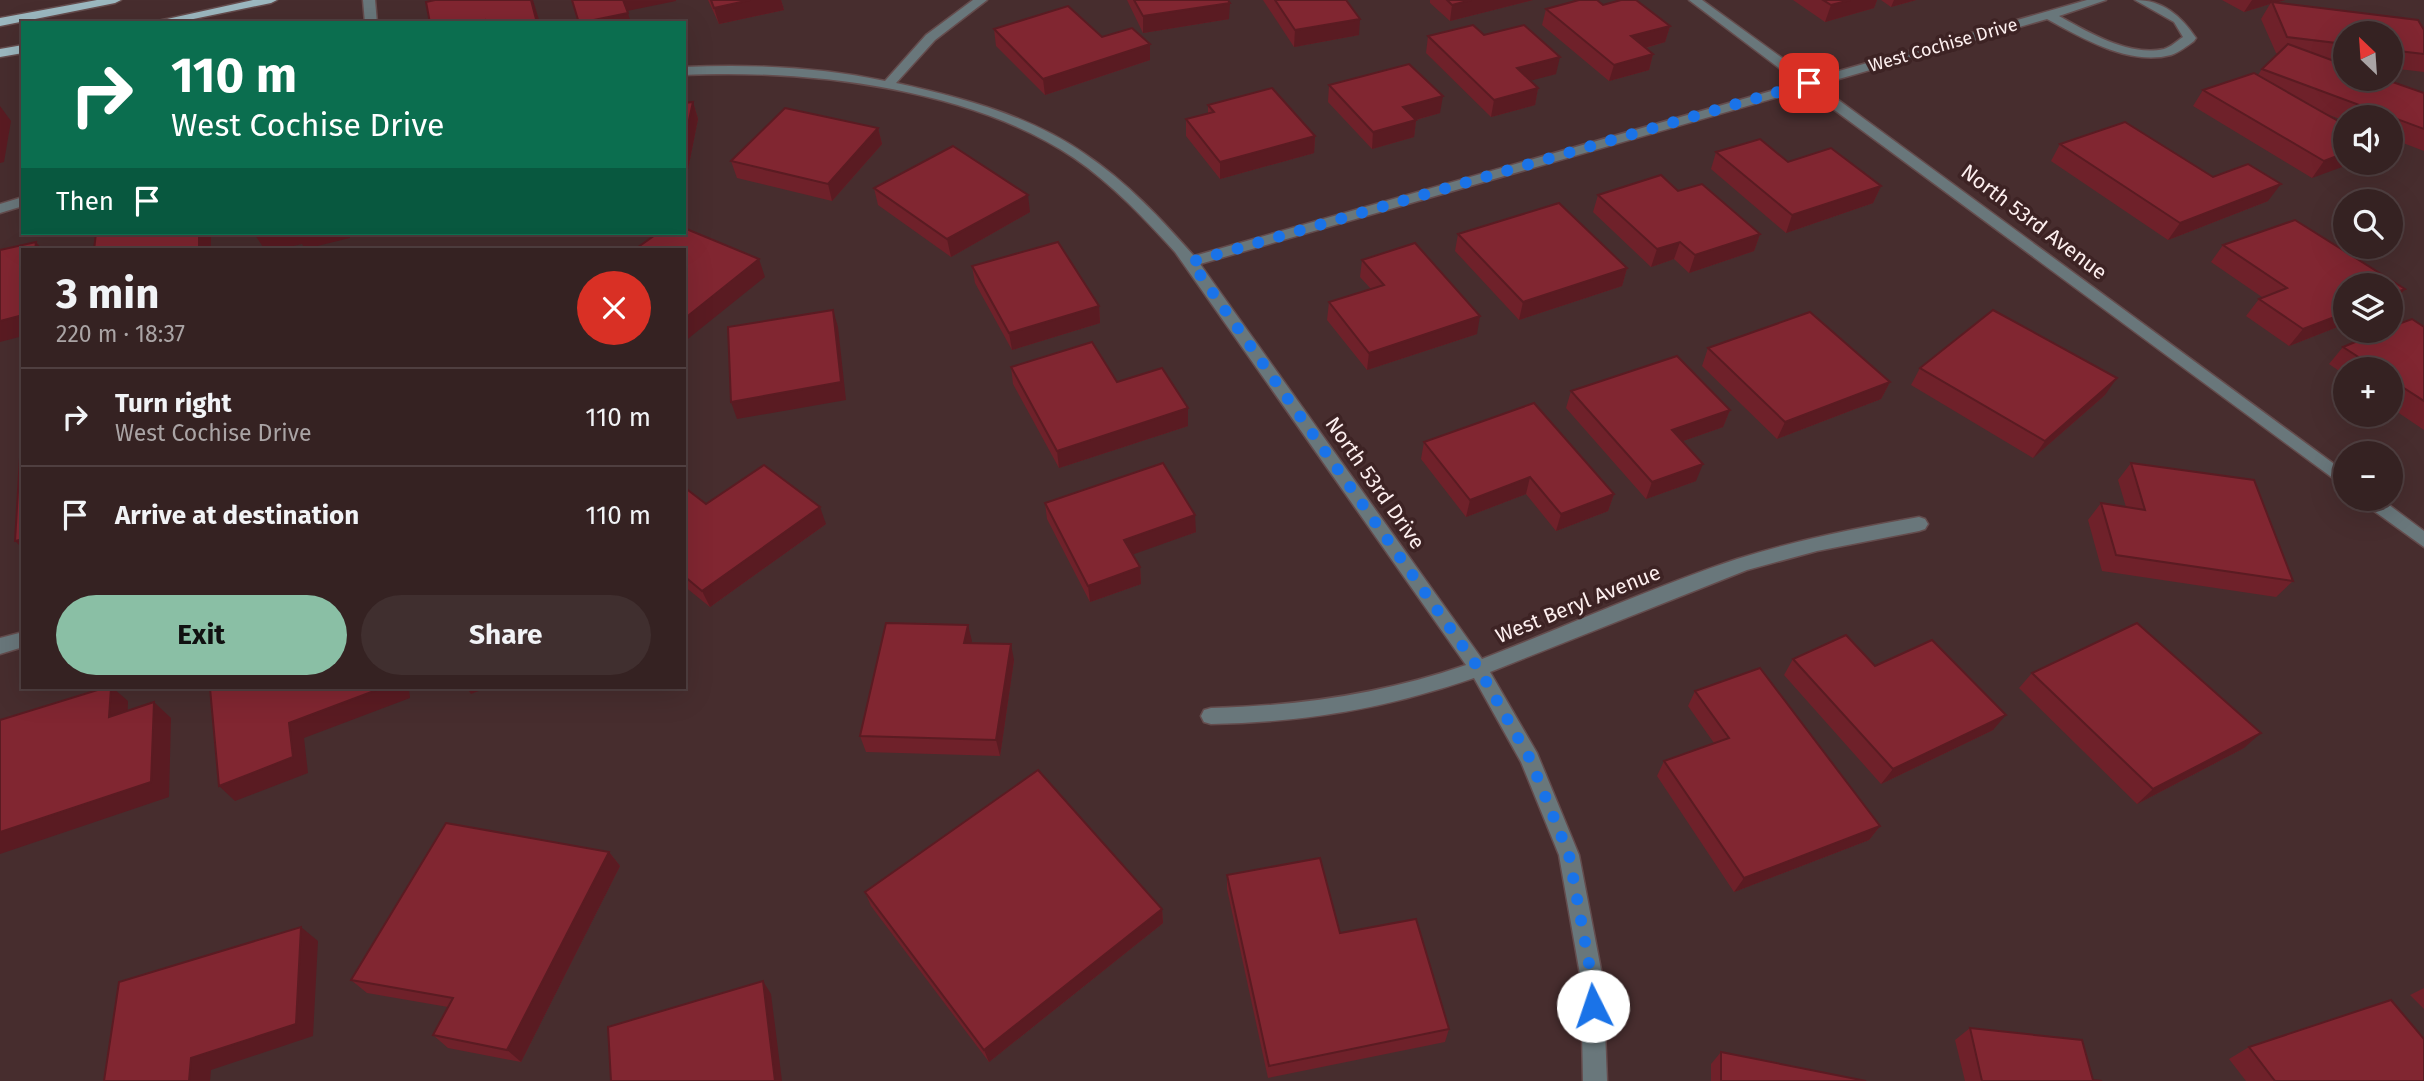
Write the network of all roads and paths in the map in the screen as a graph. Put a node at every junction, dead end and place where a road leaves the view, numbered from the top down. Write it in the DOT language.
graph roads {
  1 [pos="115,0"];
  2 [pos="271,0"];
  3 [pos="369,0"];
  4 [pos="981,0"];
  5 [pos="1695,0"];
  6 [pos="2100,0"];
  7 [pos="2141,0"];
  8 [pos="2049,15"];
  9 [pos="165,21"];
  10 [pos="371,21"];
  11 [pos="0,22"];
  12 [pos="21,49"];
  13 [pos="0,53"];
  14 [pos="686,71"];
  15 [pos="1809,83"];
  16 [pos="888,85"];
  17 [pos="21,202"];
  18 [pos="0,209"];
  19 [pos="1191,262"];
  20 [pos="2333,472"];
  21 [pos="2385,511"];
  22 [pos="1919,524"];
  23 [pos="2424,540"];
  24 [pos="21,640"];
  25 [pos="0,646"];
  26 [pos="1479,669"];
  27 [pos="1211,716"];
  28 [pos="1595,1081"];
  1 -- 11 [label="main road"];
  2 -- 9 [label="main road"];
  3 -- 10 [label="street"];
  4 -- 16 [label="street"];
  5 -- 15 [label="street, North 53rd Avenue"];
  6 -- 8 [label="street, West Cochise Drive"];
  7 -- 8 [label="street"];
  8 -- 15 [label="street, West Cochise Drive"];
  12 -- 13 [label="main road"];
  14 -- 16 [label="street, North 53rd Drive"];
  15 -- 19 [label="street, West Cochise Drive"];
  15 -- 20 [label="street, North 53rd Avenue"];
  16 -- 19 [label="street, North 53rd Drive"];
  17 -- 18 [label="street"];
  19 -- 26 [label="street, North 53rd Drive"];
  21 -- 23 [label="street"];
  22 -- 26 [label="street, West Beryl Avenue"];
  24 -- 25 [label="street"];
  26 -- 27 [label="street, West Beryl Avenue"];
  26 -- 28 [label="street, North 53rd Drive"];
}
